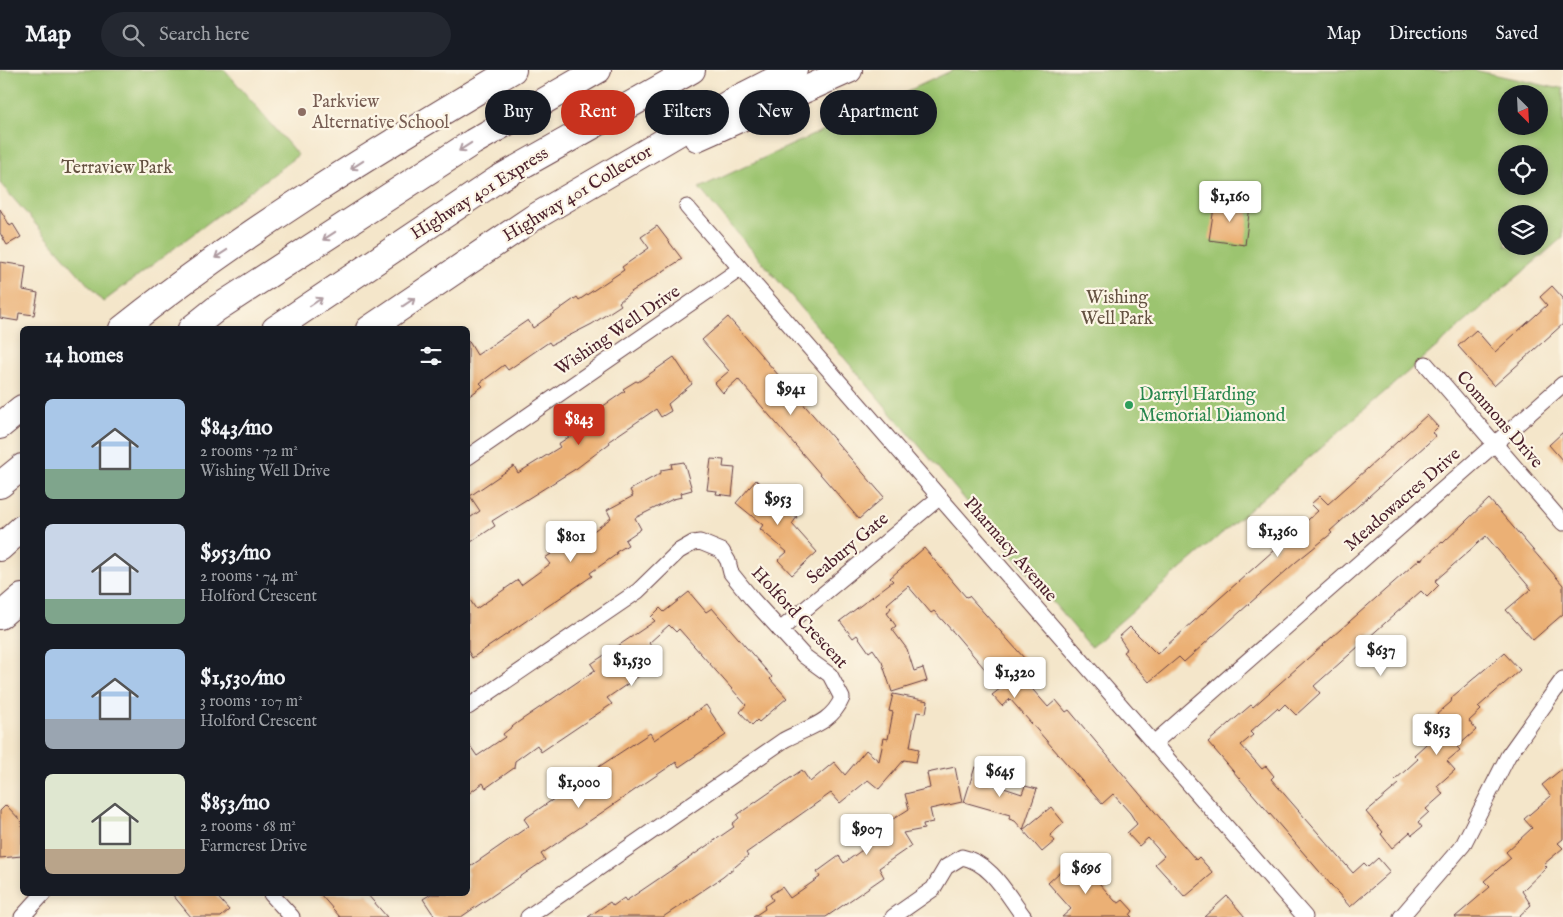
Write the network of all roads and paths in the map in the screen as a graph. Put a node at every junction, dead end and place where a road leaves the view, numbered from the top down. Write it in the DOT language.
graph roads {
  1 [pos="485,70"];
  2 [pos="513,70"];
  3 [pos="598,70"];
  4 [pos="692,70"];
  5 [pos="794,70"];
  6 [pos="849,70"];
  7 [pos="397,138"];
  8 [pos="607,176"];
  9 [pos="687,207"];
  10 [pos="740,269"];
  11 [pos="126,326"];
  12 [pos="195,326"];
  13 [pos="279,326"];
  14 [pos="372,326"];
  15 [pos="1426,364"];
  16 [pos="1563,384"];
  17 [pos="20,410"];
  18 [pos="0,426"];
  19 [pos="1494,444"];
  20 [pos="470,456"];
  21 [pos="20,469"];
  22 [pos="0,486"];
  23 [pos="940,497"];
  24 [pos="1563,523"];
  25 [pos="20,530"];
  26 [pos="0,548"];
  27 [pos="20,599"];
  28 [pos="0,616"];
  29 [pos="780,630"];
  30 [pos="1563,679"];
  31 [pos="470,705"];
  32 [pos="1154,743"];
  33 [pos="41,896"];
  34 [pos="274,896"];
  35 [pos="22,917"];
  36 [pos="292,917"];
  37 [pos="528,917"];
  38 [pos="893,917"];
  39 [pos="1024,917"];
  40 [pos="1305,917"];
  41 [pos="1401,917"];
  1 -- 7 [label="highway"];
  2 -- 7 [label="highway"];
  3 -- 12 [label="highway, one-way"];
  13 -- 4 [label="highway, Highway 401 Express, one-way"];
  5 -- 8 [label="highway, Highway 401 Collector"];
  6 -- 8 [label="highway"];
  7 -- 11 [label="highway, one-way"];
  14 -- 8 [label="highway, Highway 401 Collector, one-way"];
  9 -- 10 [label="street, Pharmacy Avenue"];
  10 -- 20 [label="street, Wishing Well Drive"];
  10 -- 23 [label="street, Pharmacy Avenue"];
  15 -- 19 [label="street, Commons Drive"];
  16 -- 19 [label="street, Meadowacres Drive"];
  17 -- 18 [label="highway"];
  19 -- 24 [label="street, Commons Drive"];
  19 -- 32 [label="street, Meadowacres Drive"];
  21 -- 22 [label="highway"];
  23 -- 29 [label="street, Seabury Gate"];
  23 -- 32 [label="street, Pharmacy Avenue"];
  25 -- 26 [label="highway"];
  27 -- 28 [label="highway"];
  29 -- 31 [label="street, Holford Crescent"];
  29 -- 37 [label="street, Holford Crescent"];
  30 -- 41 [label="street"];
  32 -- 40 [label="street, Pharmacy Avenue"];
  33 -- 35 [label="street"];
  34 -- 36 [label="street"];
  38 -- 39 [label="street"];
}
